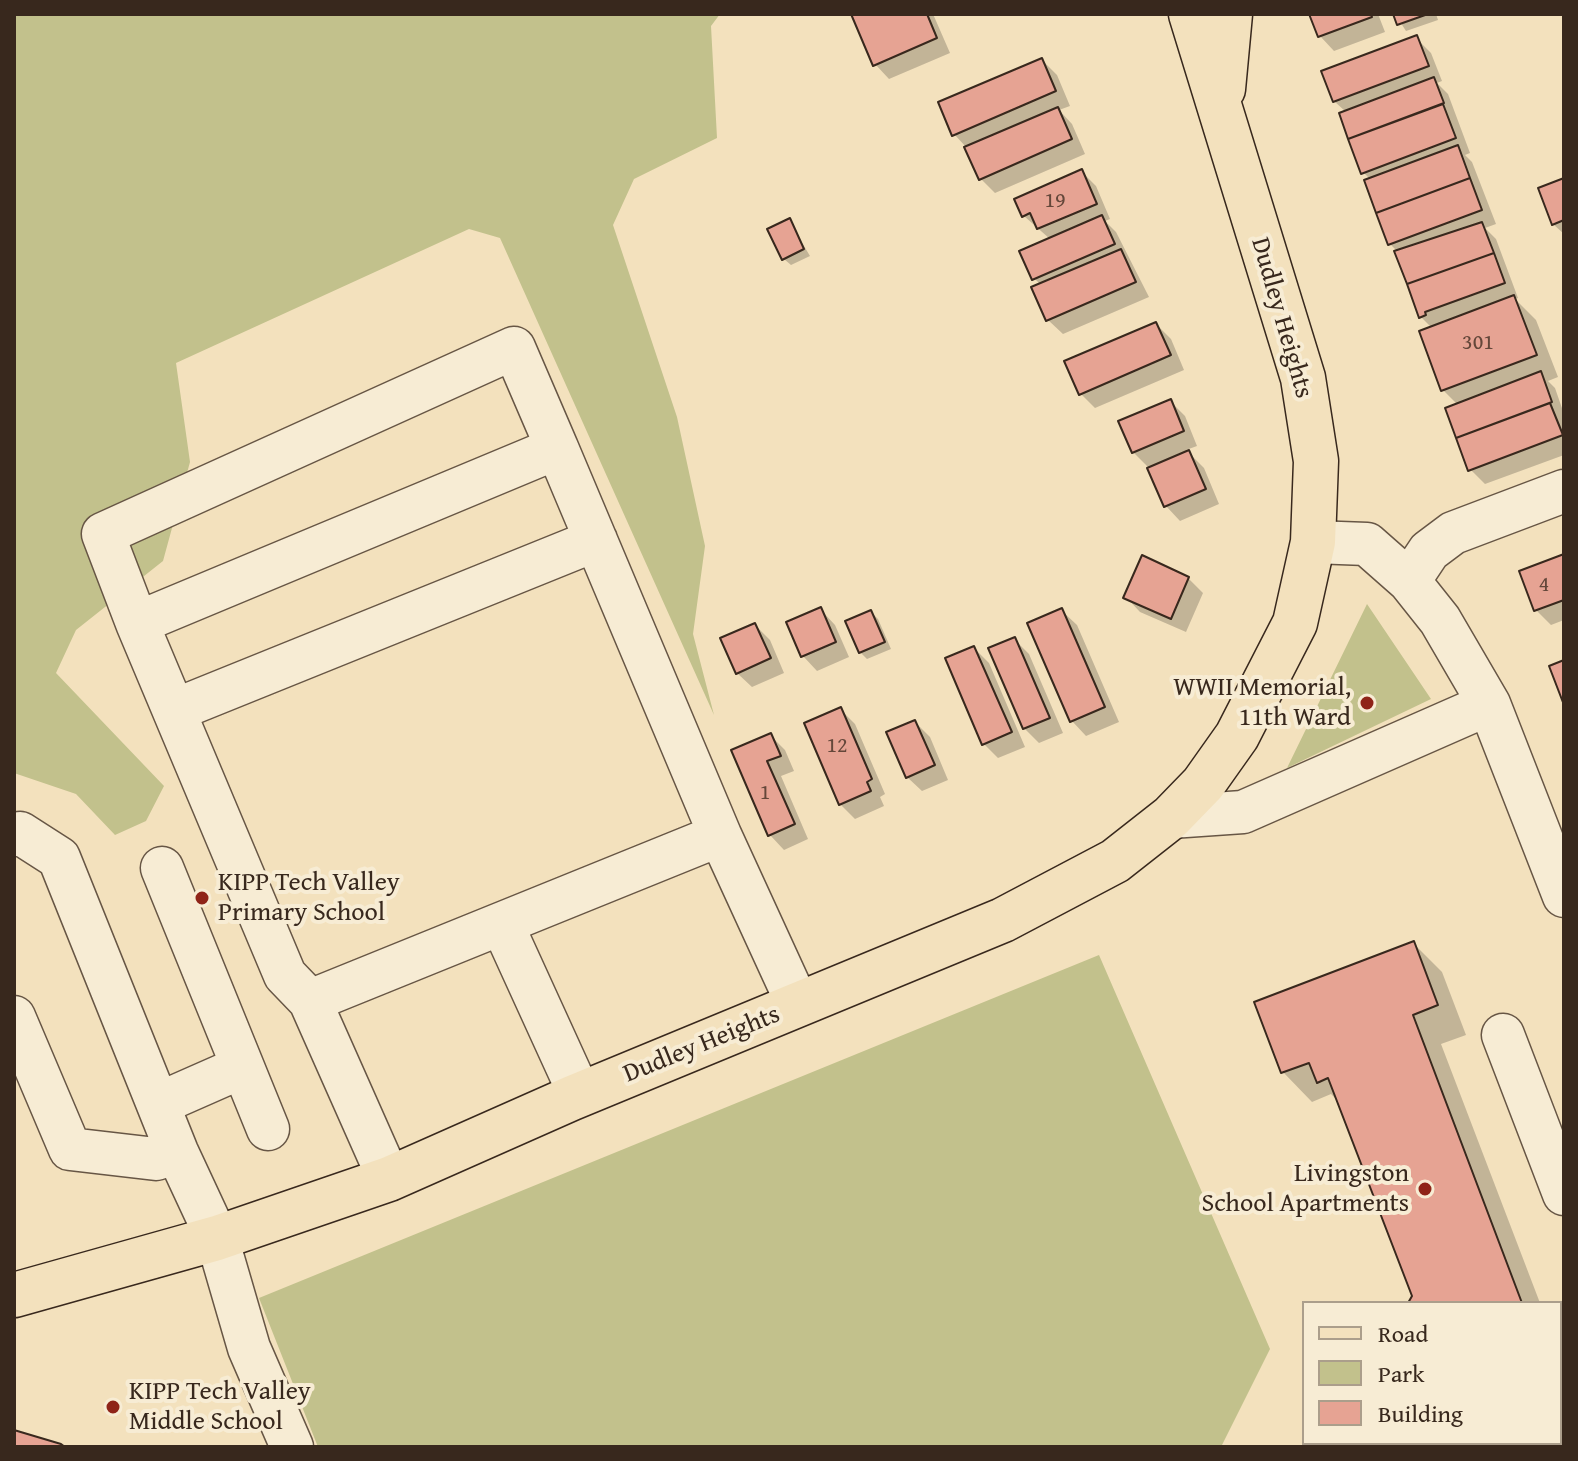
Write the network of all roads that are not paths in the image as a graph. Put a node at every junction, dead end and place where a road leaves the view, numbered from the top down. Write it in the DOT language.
graph roads {
  1 [pos="1191,14"];
  2 [pos="1230,14"];
  3 [pos="1221,119"];
  4 [pos="557,448"];
  5 [pos="1564,491"];
  6 [pos="596,540"];
  7 [pos="1313,542"];
  8 [pos="1409,581"];
  9 [pos="137,623"];
  10 [pos="1489,704"];
  11 [pos="175,710"];
  12 [pos="1171,817"];
  13 [pos="14,835"];
  14 [pos="720,835"];
  15 [pos="162,868"];
  16 [pos="1564,896"];
  17 [pos="502,924"];
  18 [pos="310,1001"];
  19 [pos="798,1005"];
  20 [pos="14,1017"];
  21 [pos="1503,1035"];
  22 [pos="242,1067"];
  23 [pos="580,1095"];
  24 [pos="158,1104"];
  25 [pos="268,1129"];
  26 [pos="177,1152"];
  27 [pos="389,1179"];
  28 [pos="1564,1194"];
  29 [pos="217,1238"];
  30 [pos="14,1295"];
  31 [pos="292,1447"];
  1 -- 3 [label="main road, Dudley Heights"];
  2 -- 3 [label="main road"];
  3 -- 7 [label="main road, Dudley Heights"];
  4 -- 6 [label="street"];
  4 -- 9 [label="street"];
  4 -- 9 [label="street"];
  5 -- 8 [label="street"];
  6 -- 11 [label="street"];
  6 -- 14 [label="street"];
  7 -- 8 [label="street"];
  7 -- 12 [label="main road, Dudley Heights"];
  8 -- 10 [label="street"];
  9 -- 11 [label="street"];
  10 -- 12 [label="street"];
  10 -- 16 [label="street"];
  11 -- 18 [label="street"];
  12 -- 19 [label="main road, Dudley Heights"];
  13 -- 24 [label="street"];
  14 -- 17 [label="street"];
  14 -- 19 [label="street"];
  15 -- 22 [label="street"];
  17 -- 18 [label="street"];
  17 -- 23 [label="street"];
  18 -- 27 [label="street"];
  19 -- 23 [label="main road, Dudley Heights"];
  20 -- 26 [label="street"];
  21 -- 28 [label="street"];
  22 -- 24 [label="street"];
  22 -- 25 [label="street"];
  23 -- 27 [label="main road, Dudley Heights"];
  24 -- 26 [label="street"];
  26 -- 29 [label="street"];
  27 -- 29 [label="main road, Dudley Heights"];
  29 -- 30 [label="main road, Dudley Heights"];
  29 -- 31 [label="street"];
}
